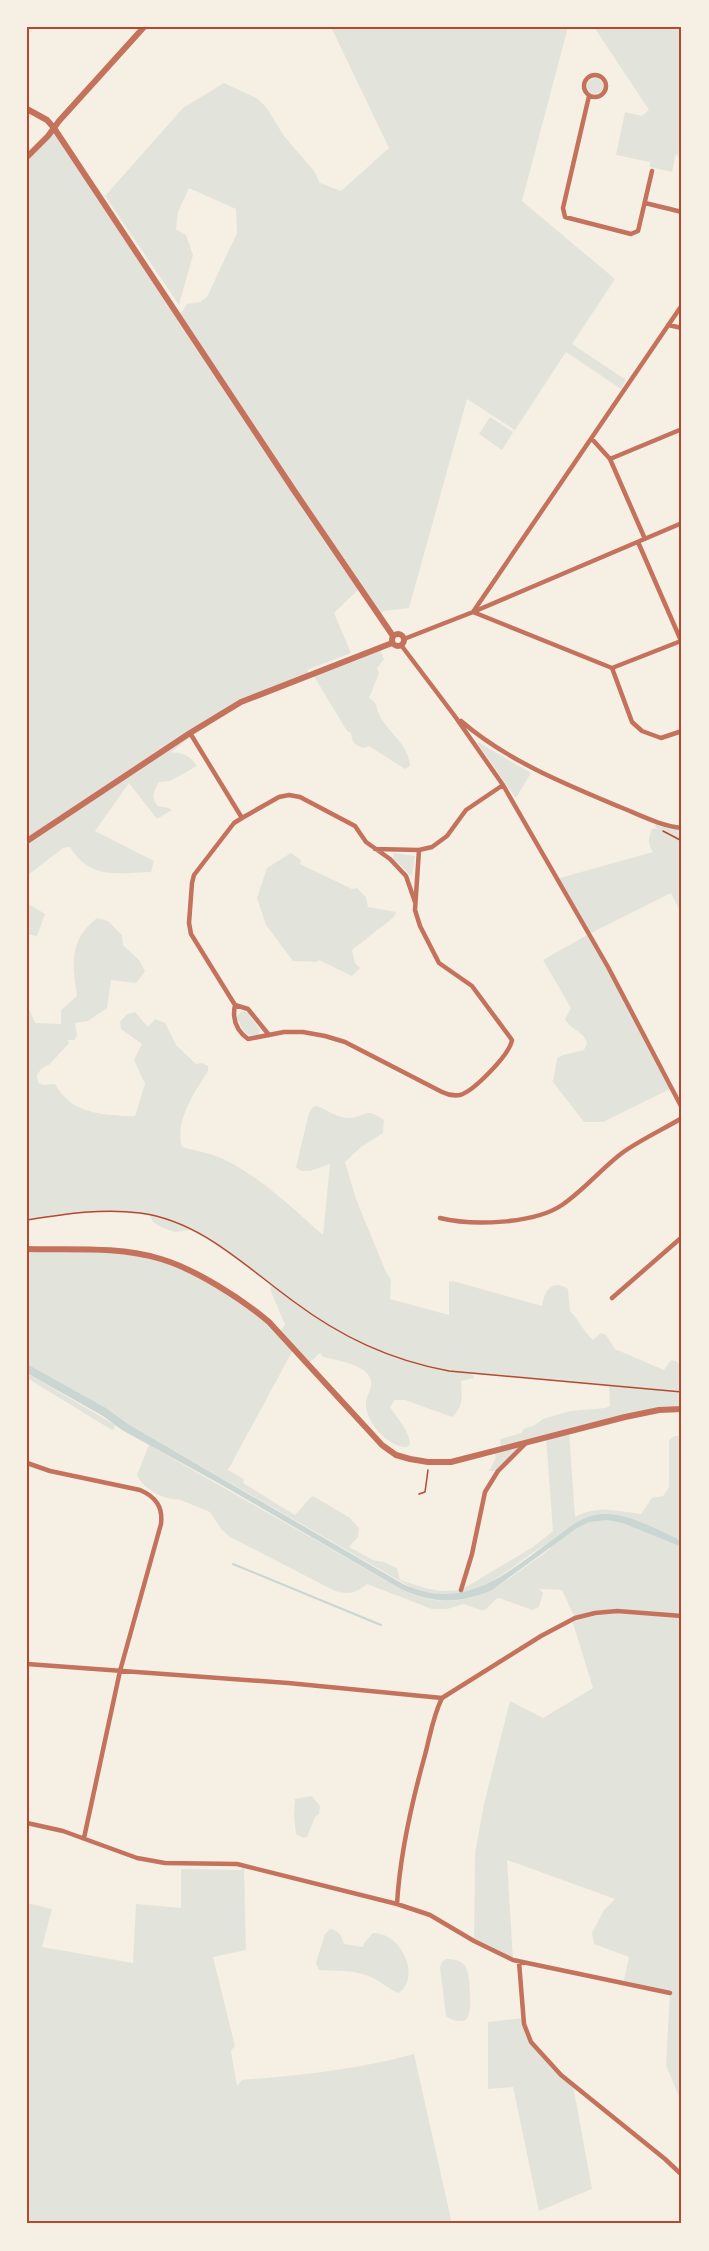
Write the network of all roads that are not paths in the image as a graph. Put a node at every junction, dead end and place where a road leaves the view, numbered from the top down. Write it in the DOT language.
graph roads {
  1 [pos="144,27"];
  2 [pos="590,96"];
  3 [pos="27,109"];
  4 [pos="55,130"];
  5 [pos="27,157"];
  6 [pos="652,171"];
  7 [pos="645,203"];
  8 [pos="682,212"];
  9 [pos="682,305"];
  10 [pos="668,325"];
  11 [pos="682,328"];
  12 [pos="682,429"];
  13 [pos="592,440"];
  14 [pos="610,459"];
  15 [pos="682,523"];
  16 [pos="645,538"];
  17 [pos="638,542"];
  18 [pos="473,612"];
  19 [pos="393,639"];
  20 [pos="402,642"];
  21 [pos="682,642"];
  22 [pos="612,668"];
  23 [pos="454,715"];
  24 [pos="682,731"];
  25 [pos="190,733"];
  26 [pos="503,785"];
  27 [pos="242,818"];
  28 [pos="682,828"];
  29 [pos="27,841"];
  30 [pos="375,849"];
  31 [pos="419,850"];
  32 [pos="415,902"];
  33 [pos="235,1005"];
  34 [pos="268,1035"];
  35 [pos="682,1108"];
  36 [pos="682,1118"];
  37 [pos="440,1218"];
  38 [pos="682,1237"];
  39 [pos="27,1249"];
  40 [pos="612,1298"];
  41 [pos="682,1409"];
  42 [pos="527,1442"];
  43 [pos="27,1463"];
  44 [pos="461,1590"];
  45 [pos="682,1616"];
  46 [pos="27,1664"];
  47 [pos="120,1671"];
  48 [pos="442,1698"];
  49 [pos="27,1823"];
  50 [pos="84,1838"];
  51 [pos="397,1904"];
  52 [pos="519,1962"];
  53 [pos="670,1993"];
  54 [pos="682,2175"];
  1 -- 4 [label="street"];
  2 -- 2 [label="street"];
  2 -- 7 [label="street"];
  3 -- 4 [label="street"];
  4 -- 5 [label="street"];
  4 -- 19 [label="street"];
  6 -- 7 [label="street"];
  7 -- 8 [label="street"];
  9 -- 10 [label="street"];
  10 -- 11 [label="street"];
  10 -- 13 [label="street"];
  12 -- 14 [label="street"];
  13 -- 14 [label="street"];
  13 -- 18 [label="street"];
  14 -- 16 [label="street"];
  15 -- 16 [label="street"];
  16 -- 17 [label="street"];
  17 -- 18 [label="street"];
  17 -- 21 [label="street"];
  18 -- 20 [label="street"];
  18 -- 22 [label="street"];
  19 -- 20 [label="street"];
  19 -- 20 [label="street"];
  19 -- 25 [label="street"];
  20 -- 23 [label="street"];
  21 -- 22 [label="street"];
  22 -- 24 [label="street"];
  23 -- 26 [label="street"];
  23 -- 28 [label="street"];
  25 -- 27 [label="street"];
  25 -- 29 [label="street"];
  26 -- 31 [label="street"];
  26 -- 35 [label="street"];
  27 -- 30 [label="street"];
  27 -- 33 [label="street"];
  30 -- 31 [label="street"];
  30 -- 32 [label="street"];
  31 -- 32 [label="street"];
  32 -- 34 [label="street"];
  33 -- 34 [label="street"];
  33 -- 34 [label="street"];
  36 -- 37 [label="street"];
  38 -- 40 [label="street"];
  39 -- 42 [label="street"];
  41 -- 42 [label="street"];
  42 -- 44 [label="street"];
  43 -- 47 [label="street"];
  45 -- 48 [label="street"];
  46 -- 47 [label="street"];
  47 -- 48 [label="street"];
  47 -- 50 [label="street"];
  48 -- 51 [label="street"];
  49 -- 50 [label="street"];
  50 -- 51 [label="street"];
  51 -- 52 [label="street"];
  52 -- 53 [label="street"];
  52 -- 54 [label="street"];
}
